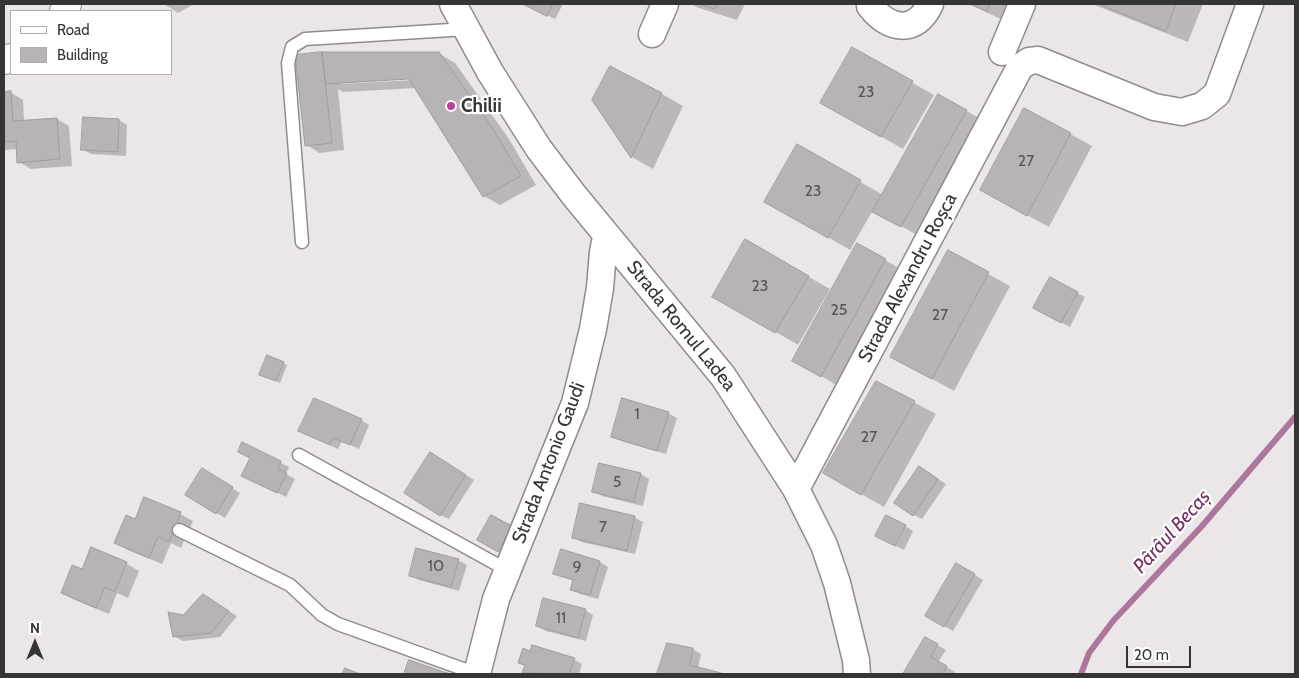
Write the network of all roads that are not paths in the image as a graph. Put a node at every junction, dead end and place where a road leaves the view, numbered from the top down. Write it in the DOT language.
graph roads {
  1 [pos="453,4"];
  2 [pos="665,4"];
  3 [pos="930,4"];
  4 [pos="1022,4"];
  5 [pos="1250,4"];
  6 [pos="870,6"];
  7 [pos="467,29"];
  8 [pos="652,34"];
  9 [pos="1011,59"];
  10 [pos="609,238"];
  11 [pos="302,242"];
  12 [pos="299,455"];
  13 [pos="796,489"];
  14 [pos="178,530"];
  15 [pos="507,570"];
  16 [pos="477,674"];
  17 [pos="857,674"];
  1 -- 7 [label="street, Strada Romul Ladea"];
  2 -- 8 [label="street"];
  3 -- 6 [label="street"];
  4 -- 9 [label="street, Strada Alexandru Roșca"];
  5 -- 9 [label="street"];
  7 -- 10 [label="street, Strada Romul Ladea"];
  7 -- 11 [label="lane"];
  9 -- 13 [label="street, Strada Alexandru Roșca"];
  10 -- 13 [label="street, Strada Romul Ladea"];
  10 -- 15 [label="street, Strada Antonio Gaudi"];
  12 -- 15 [label="lane, Strada Antonio Gaudi"];
  13 -- 17 [label="street, Strada Romul Ladea"];
  14 -- 16 [label="lane, Strada Antonio Gaudi"];
  15 -- 16 [label="street, Strada Antonio Gaudi"];
}
